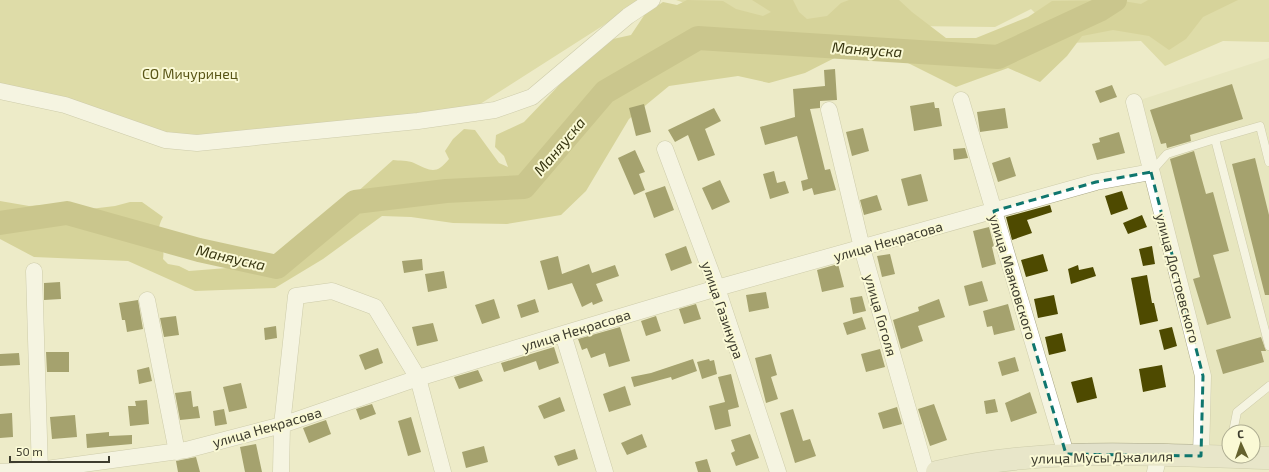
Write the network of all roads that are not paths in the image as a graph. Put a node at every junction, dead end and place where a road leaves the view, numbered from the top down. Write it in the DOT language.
graph roads {
  1 [pos="652,0"];
  2 [pos="0,91"];
  3 [pos="961,100"];
  4 [pos="1134,102"];
  5 [pos="829,110"];
  6 [pos="1215,139"];
  7 [pos="665,149"];
  8 [pos="1269,162"];
  9 [pos="1151,172"];
  10 [pos="994,211"];
  11 [pos="862,248"];
  12 [pos="34,271"];
  13 [pos="717,288"];
  14 [pos="147,300"];
  15 [pos="563,334"];
  16 [pos="1269,346"];
  17 [pos="418,378"];
  18 [pos="1269,386"];
  19 [pos="1235,424"];
  20 [pos="282,425"];
  21 [pos="177,452"];
  22 [pos="1066,454"];
  23 [pos="1202,456"];
  24 [pos="1221,457"];
  25 [pos="1157,463"];
  26 [pos="40,471"];
  27 [pos="0,472"];
  28 [pos="281,472"];
  29 [pos="443,472"];
  30 [pos="605,472"];
  31 [pos="778,472"];
  32 [pos="926,472"];
  33 [pos="937,472"];
  1 -- 2 [label="street"];
  3 -- 10 [label="street, улица Маяковского"];
  4 -- 9 [label="street, улица Достоевского"];
  5 -- 11 [label="street, улица Гоголя"];
  6 -- 8 [label="lane"];
  6 -- 9 [label="lane"];
  6 -- 16 [label="lane"];
  7 -- 13 [label="street, улица Газинура"];
  9 -- 10 [label="street, улица Некрасова"];
  9 -- 23 [label="street, улица Достоевского"];
  10 -- 11 [label="street, улица Некрасова"];
  10 -- 22 [label="street, улица Маяковского"];
  11 -- 13 [label="street, улица Некрасова"];
  11 -- 32 [label="street, улица Гоголя"];
  12 -- 26 [label="street"];
  13 -- 15 [label="street, улица Некрасова"];
  13 -- 31 [label="street, улица Газинура"];
  14 -- 21 [label="street"];
  15 -- 17 [label="street, улица Некрасова"];
  15 -- 30 [label="street"];
  17 -- 20 [label="street, улица Некрасова"];
  17 -- 20 [label="street"];
  17 -- 29 [label="street"];
  18 -- 19 [label="lane"];
  20 -- 21 [label="street, улица Некрасова"];
  20 -- 28 [label="street"];
  21 -- 26 [label="street, улица Некрасова"];
  22 -- 25 [label="main road, улица Мусы Джалиля"];
  22 -- 33 [label="main road, улица Мусы Джалиля"];
  23 -- 24 [label="main road, улица Мусы Джалиля"];
  23 -- 25 [label="main road, улица Мусы Джалиля"];
  26 -- 27 [label="street, улица Некрасова"];
}
